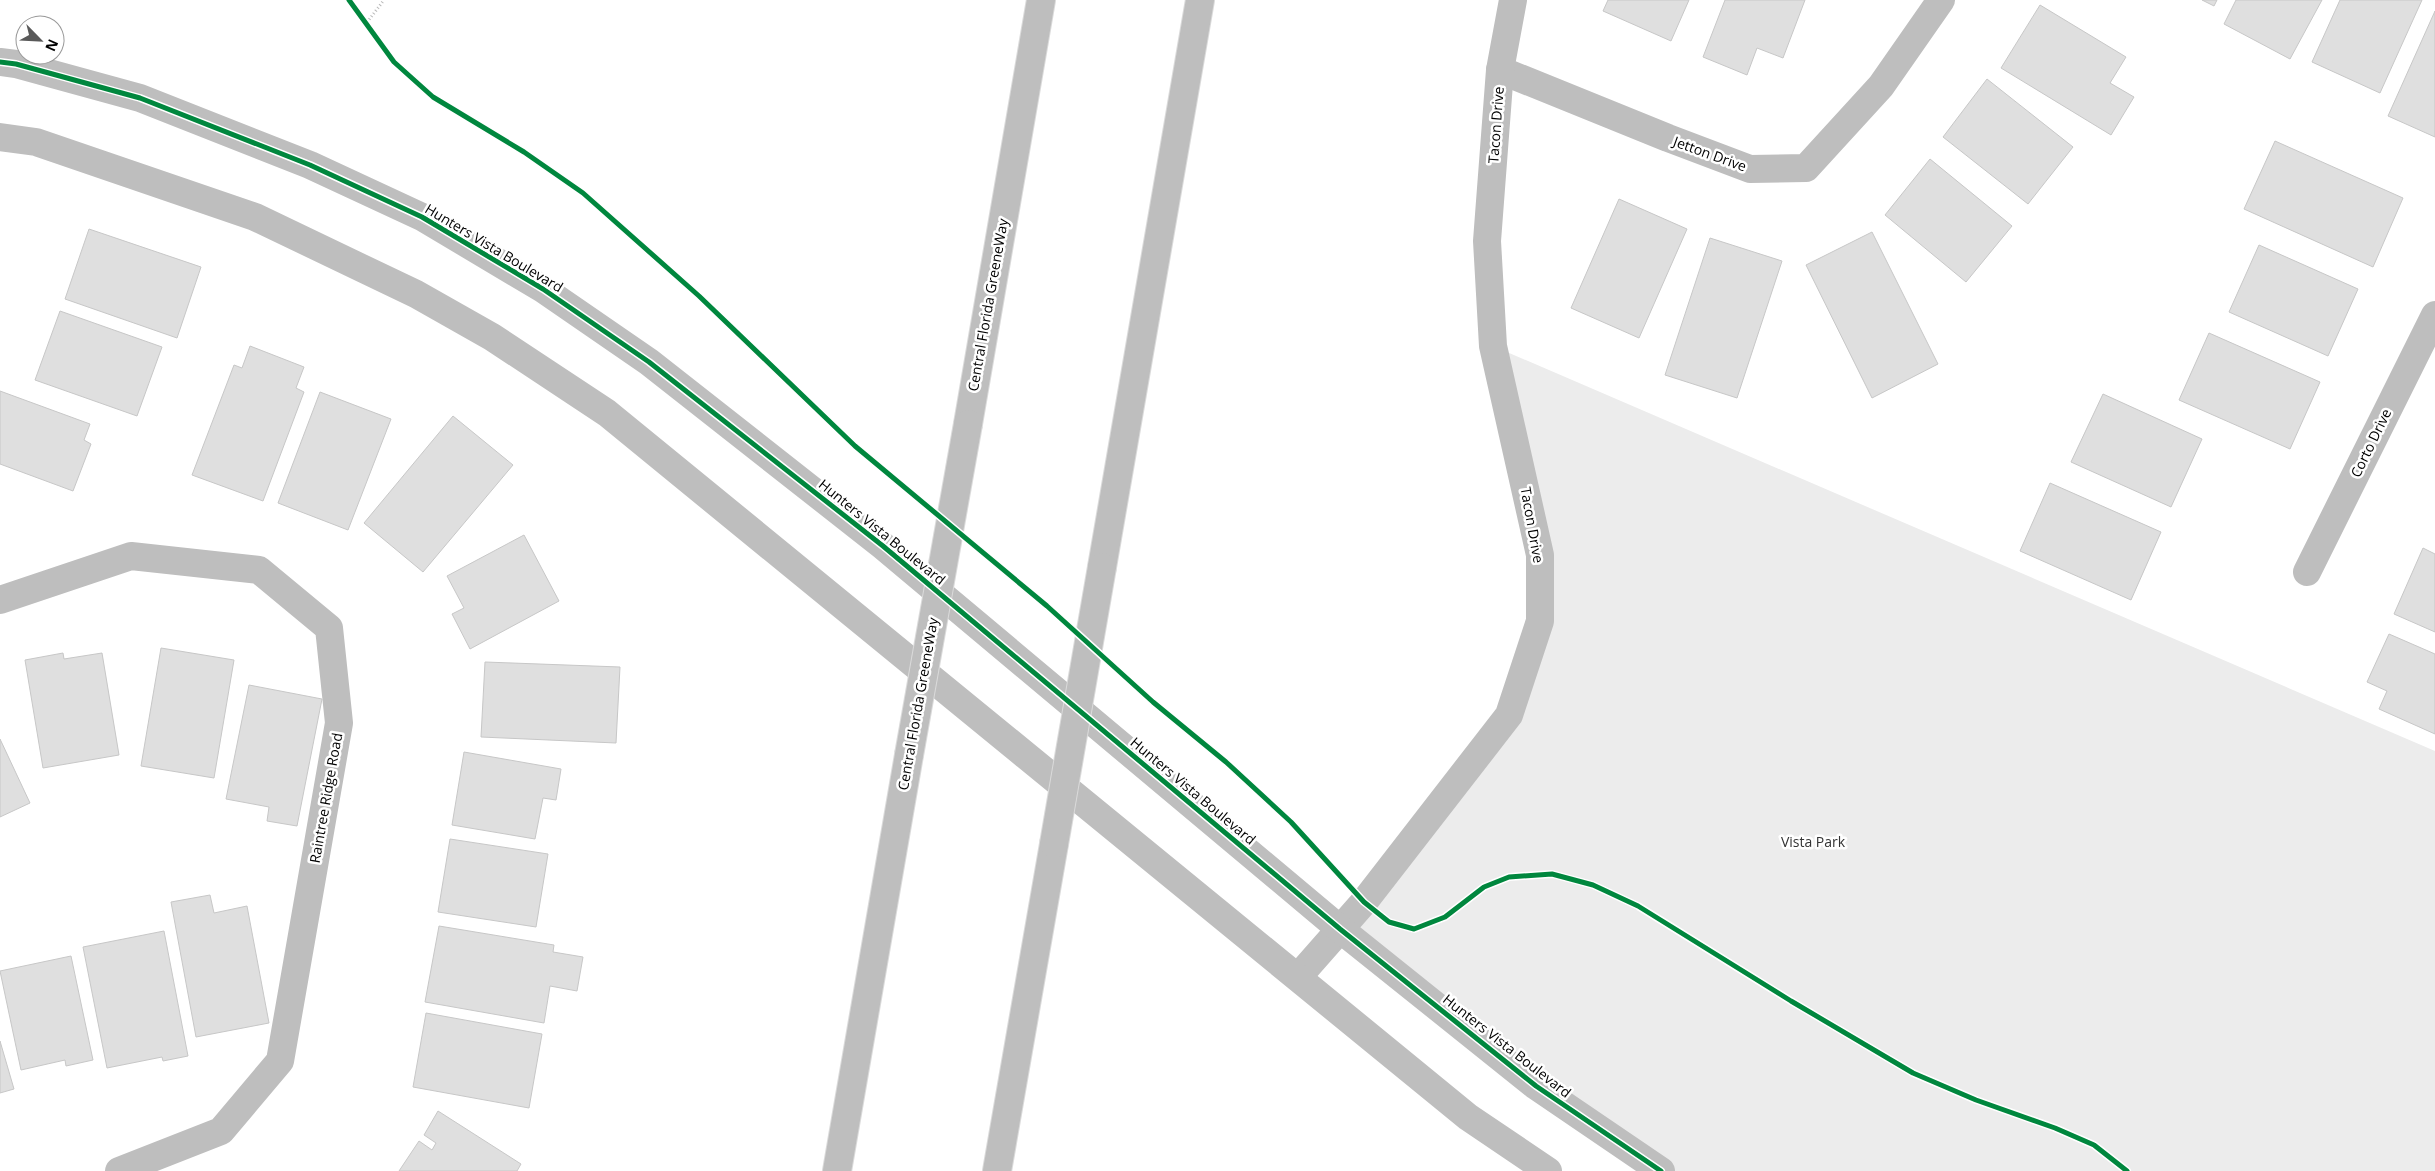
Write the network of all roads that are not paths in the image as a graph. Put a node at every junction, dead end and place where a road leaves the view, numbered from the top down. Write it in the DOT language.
graph roads {
  1 [pos="1041,0"];
  2 [pos="1200,0"];
  3 [pos="1513,0"];
  4 [pos="1941,0"];
  5 [pos="0,62"];
  6 [pos="1500,70"];
  7 [pos="0,137"];
  8 [pos="2435,315"];
  9 [pos="2307,572"];
  10 [pos="0,600"];
  11 [pos="1340,929"];
  12 [pos="1298,976"];
  13 [pos="118,1171"];
  14 [pos="837,1171"];
  15 [pos="997,1171"];
  16 [pos="1548,1171"];
  17 [pos="1661,1171"];
  1 -- 14 [label="main road, Central Florida GreeneWay, bridge"];
  2 -- 15 [label="main road, bridge"];
  3 -- 6 [label="main road, Tacon Drive"];
  4 -- 6 [label="main road, Jetton Drive"];
  5 -- 11 [label="main road, Hunters Vista Boulevard"];
  6 -- 11 [label="main road, Tacon Drive"];
  7 -- 12 [label="main road"];
  8 -- 9 [label="main road, Corto Drive"];
  10 -- 13 [label="main road, Raintree Ridge Road"];
  11 -- 12 [label="main road, Tacon Drive"];
  11 -- 17 [label="main road, Hunters Vista Boulevard"];
  12 -- 16 [label="main road"];
}
